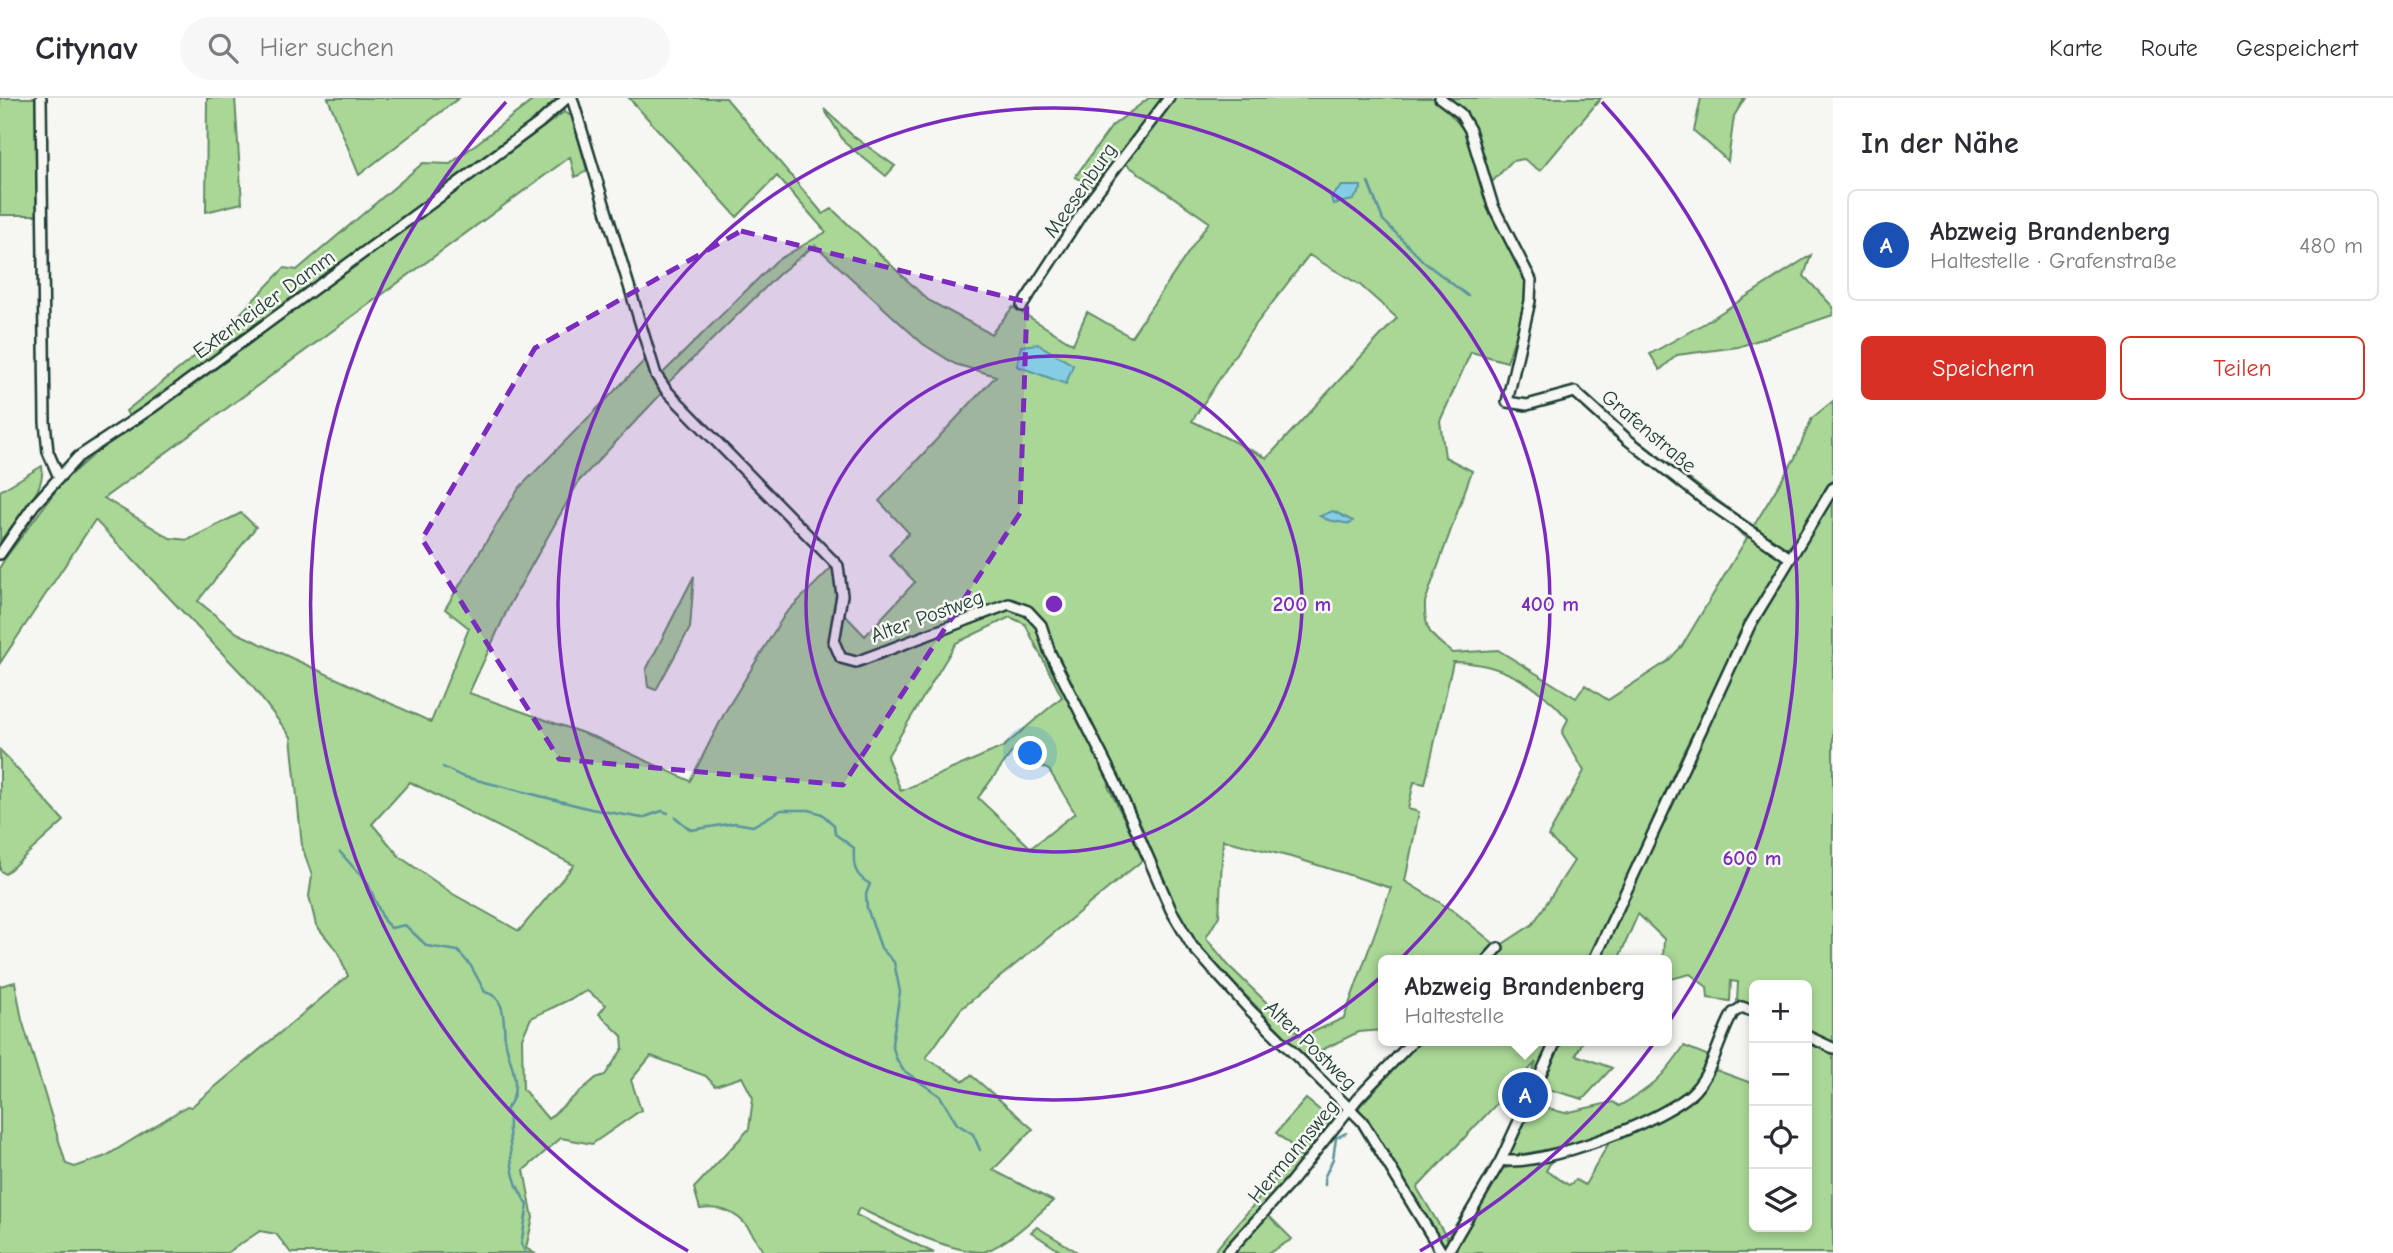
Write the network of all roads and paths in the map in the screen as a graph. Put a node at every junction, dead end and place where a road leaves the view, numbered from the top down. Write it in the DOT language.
graph roads {
  1 [pos="41,98"];
  2 [pos="566,98"];
  3 [pos="572,98"];
  4 [pos="1169,98"];
  5 [pos="1440,98"];
  6 [pos="1022,306"];
  7 [pos="58,475"];
  8 [pos="1833,488"];
  9 [pos="0,552"];
  10 [pos="1790,558"];
  11 [pos="1498,948"];
  12 [pos="1492,955"];
  13 [pos="1596,955"];
  14 [pos="1749,1010"];
  15 [pos="1812,1038"];
  16 [pos="1408,1046"];
  17 [pos="1554,1046"];
  18 [pos="1833,1048"];
  19 [pos="1351,1109"];
  20 [pos="1501,1160"];
  21 [pos="1227,1253"];
  22 [pos="1442,1253"];
  23 [pos="1447,1253"];
  1 -- 7 [label="street"];
  2 -- 7 [label="street, Exterheider Damm"];
  3 -- 19 [label="street, Alter Postweg"];
  4 -- 6 [label="street, Meesenburg"];
  5 -- 10 [label="street, Grafenstraße"];
  7 -- 9 [label="street, Exterheider Damm"];
  8 -- 10 [label="street"];
  10 -- 13 [label="street"];
  11 -- 12 [label="street"];
  14 -- 20 [label="street"];
  15 -- 18 [label="street"];
  16 -- 19 [label="street, Hermannsweg"];
  17 -- 20 [label="street"];
  19 -- 21 [label="street, Hermannsweg"];
  19 -- 22 [label="street, Alter Postweg"];
  20 -- 23 [label="street"];
}
